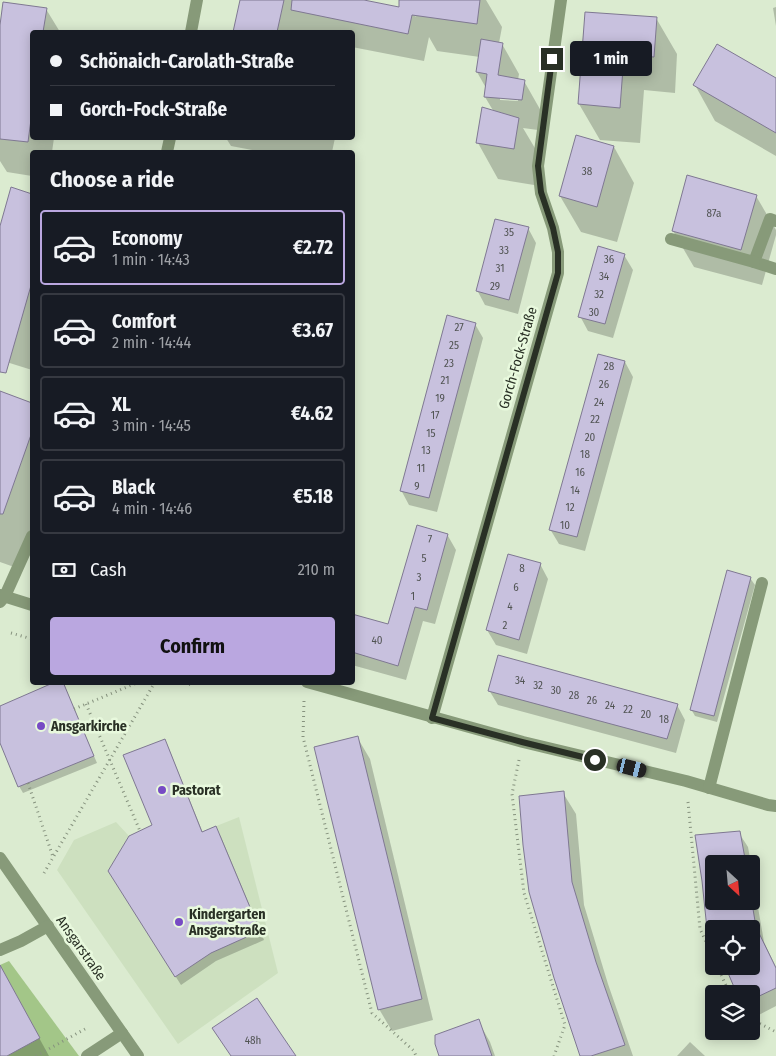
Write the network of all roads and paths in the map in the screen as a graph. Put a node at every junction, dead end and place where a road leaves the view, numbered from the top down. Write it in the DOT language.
graph roads {
  1 [pos="197,0"];
  2 [pos="561,0"];
  3 [pos="191,30"];
  4 [pos="776,221"];
  5 [pos="671,239"];
  6 [pos="754,262"];
  7 [pos="776,269"];
  8 [pos="30,540"];
  9 [pos="762,583"];
  10 [pos="2,598"];
  11 [pos="30,605"];
  12 [pos="11,633"];
  13 [pos="30,638"];
  14 [pos="131,685"];
  15 [pos="152,685"];
  16 [pos="317,685"];
  17 [pos="304,701"];
  18 [pos="86,704"];
  19 [pos="74,709"];
  20 [pos="432,718"];
  21 [pos="522,742"];
  22 [pos="110,760"];
  23 [pos="686,782"];
  24 [pos="28,783"];
  25 [pos="709,788"];
  26 [pos="776,806"];
  27 [pos="140,831"];
  28 [pos="0,858"];
  29 [pos="53,858"];
  30 [pos="44,874"];
  31 [pos="48,926"];
  32 [pos="705,940"];
  33 [pos="0,950"];
  34 [pos="760,1024"];
  35 [pos="84,1029"];
  36 [pos="776,1032"];
  37 [pos="122,1033"];
  38 [pos="36,1056"];
  39 [pos="87,1056"];
  40 [pos="138,1056"];
  41 [pos="416,1056"];
  42 [pos="554,1056"];
  1 -- 3 [label="street"];
  2 -- 20 [label="street, Gorch-Fock-Straße"];
  4 -- 6 [label="street"];
  5 -- 6 [label="street"];
  6 -- 7 [label="street"];
  8 -- 10 [label="street"];
  9 -- 25 [label="street"];
  10 -- 11 [label="street"];
  12 -- 13 [label="path"];
  14 -- 18 [label="path"];
  15 -- 22 [label="path"];
  16 -- 20 [label="street"];
  17 -- 41 [label="path"];
  18 -- 19 [label="path"];
  18 -- 22 [label="path"];
  20 -- 21 [label="street"];
  21 -- 23 [label="street"];
  21 -- 42 [label="path"];
  22 -- 27 [label="path"];
  22 -- 29 [label="path"];
  23 -- 25 [label="street"];
  23 -- 32 [label="path"];
  24 -- 29 [label="path"];
  25 -- 26 [label="street"];
  28 -- 31 [label="street, Ansgarstraße"];
  29 -- 30 [label="path"];
  31 -- 33 [label="street"];
  31 -- 37 [label="street, Ansgarstraße"];
  34 -- 36 [label="path"];
  35 -- 38 [label="path"];
  37 -- 39 [label="street"];
  37 -- 40 [label="street, Ansgarstraße"];
}
